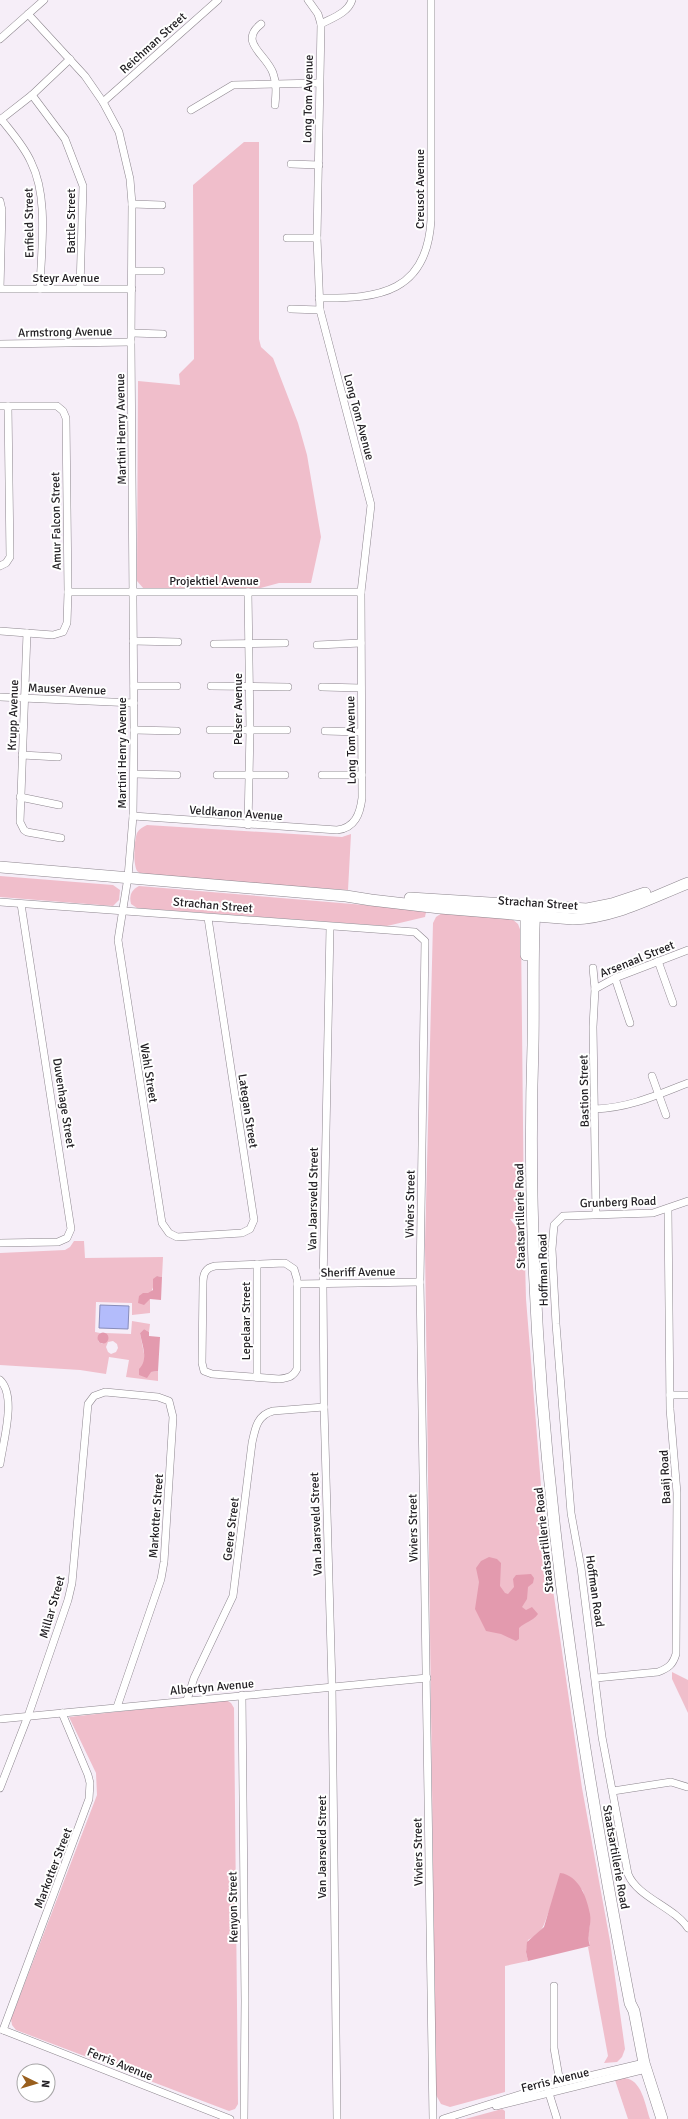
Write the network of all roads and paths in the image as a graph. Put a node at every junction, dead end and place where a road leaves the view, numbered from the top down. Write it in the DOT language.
graph roads {
  1 [pos="44,0"];
  2 [pos="218,0"];
  3 [pos="308,0"];
  4 [pos="352,0"];
  5 [pos="431,0"];
  6 [pos="28,14"];
  7 [pos="261,24"];
  8 [pos="321,24"];
  9 [pos="0,39"];
  10 [pos="70,59"];
  11 [pos="276,83"];
  12 [pos="319,84"];
  13 [pos="32,95"];
  14 [pos="103,102"];
  15 [pos="275,105"];
  16 [pos="190,110"];
  17 [pos="1,120"];
  18 [pos="291,164"];
  19 [pos="319,165"];
  20 [pos="0,201"];
  21 [pos="132,204"];
  22 [pos="162,205"];
  23 [pos="287,238"];
  24 [pos="317,238"];
  25 [pos="132,271"];
  26 [pos="161,271"];
  27 [pos="80,288"];
  28 [pos="0,289"];
  29 [pos="40,289"];
  30 [pos="132,289"];
  31 [pos="319,298"];
  32 [pos="291,310"];
  33 [pos="320,310"];
  34 [pos="132,333"];
  35 [pos="163,334"];
  36 [pos="131,342"];
  37 [pos="0,344"];
  38 [pos="0,406"];
  39 [pos="8,406"];
  40 [pos="0,566"];
  41 [pos="134,591"];
  42 [pos="68,592"];
  43 [pos="248,592"];
  44 [pos="361,592"];
  45 [pos="0,631"];
  46 [pos="27,633"];
  47 [pos="133,641"];
  48 [pos="178,642"];
  49 [pos="249,643"];
  50 [pos="285,643"];
  51 [pos="360,643"];
  52 [pos="214,644"];
  53 [pos="317,645"];
  54 [pos="134,686"];
  55 [pos="177,686"];
  56 [pos="211,686"];
  57 [pos="249,686"];
  58 [pos="288,687"];
  59 [pos="322,687"];
  60 [pos="361,688"];
  61 [pos="0,697"];
  62 [pos="24,698"];
  63 [pos="134,703"];
  64 [pos="134,730"];
  65 [pos="210,730"];
  66 [pos="250,730"];
  67 [pos="287,730"];
  68 [pos="177,731"];
  69 [pos="325,732"];
  70 [pos="360,732"];
  71 [pos="22,755"];
  72 [pos="58,757"];
  73 [pos="134,774"];
  74 [pos="249,774"];
  75 [pos="285,774"];
  76 [pos="177,775"];
  77 [pos="217,775"];
  78 [pos="362,775"];
  79 [pos="322,776"];
  80 [pos="20,797"];
  81 [pos="59,805"];
  82 [pos="133,816"];
  83 [pos="248,825"];
  84 [pos="337,830"];
  85 [pos="61,838"];
  86 [pos="0,867"];
  87 [pos="128,877"];
  88 [pos="687,881"];
  89 [pos="0,902"];
  90 [pos="21,904"];
  91 [pos="123,909"];
  92 [pos="530,911"];
  93 [pos="208,918"];
  94 [pos="330,927"];
  95 [pos="422,938"];
  96 [pos="688,950"];
  97 [pos="658,961"];
  98 [pos="592,968"];
  99 [pos="615,978"];
  100 [pos="595,989"];
  101 [pos="673,1003"];
  102 [pos="630,1023"];
  103 [pos="652,1076"];
  104 [pos="688,1083"];
  105 [pos="659,1094"];
  106 [pos="595,1109"];
  107 [pos="666,1115"];
  108 [pos="688,1202"];
  109 [pos="668,1210"];
  110 [pos="596,1214"];
  111 [pos="553,1228"];
  112 [pos="173,1236"];
  113 [pos="0,1243"];
  114 [pos="257,1264"];
  115 [pos="420,1282"];
  116 [pos="297,1284"];
  117 [pos="323,1285"];
  118 [pos="257,1377"];
  119 [pos="2,1382"];
  120 [pos="670,1395"];
  121 [pos="688,1395"];
  122 [pos="90,1400"];
  123 [pos="324,1407"];
  124 [pos="0,1464"];
  125 [pos="427,1678"];
  126 [pos="596,1678"];
  127 [pos="332,1686"];
  128 [pos="242,1695"];
  129 [pos="187,1700"];
  130 [pos="117,1708"];
  131 [pos="62,1713"];
  132 [pos="28,1716"];
  133 [pos="0,1719"];
  134 [pos="688,1787"];
  135 [pos="0,1788"];
  136 [pos="613,1792"];
  137 [pos="688,1928"];
  138 [pos="554,1986"];
  139 [pos="1,2030"];
  140 [pos="642,2067"];
  141 [pos="560,2083"];
  142 [pos="548,2089"];
  143 [pos="230,2119"];
  144 [pos="244,2119"];
  145 [pos="336,2119"];
  146 [pos="433,2119"];
  147 [pos="443,2119"];
  148 [pos="557,2119"];
  149 [pos="656,2119"];
  150 [pos="662,2119"];
  1 -- 6 [label="street"];
  2 -- 14 [label="street, Reichman Street"];
  3 -- 8 [label="street, Long Tom Avenue"];
  4 -- 8 [label="street"];
  5 -- 31 [label="street, Creusot Avenue"];
  6 -- 9 [label="street"];
  6 -- 10 [label="street, Martini Henry Avenue"];
  7 -- 11 [label="street"];
  8 -- 12 [label="street, Long Tom Avenue"];
  10 -- 13 [label="street"];
  10 -- 14 [label="street, Martini Henry Avenue"];
  11 -- 12 [label="street"];
  11 -- 15 [label="street"];
  11 -- 16 [label="street"];
  12 -- 19 [label="street, Long Tom Avenue"];
  13 -- 17 [label="street"];
  13 -- 27 [label="street, Battle Street"];
  14 -- 21 [label="street, Martini Henry Avenue"];
  17 -- 29 [label="street, Enfield Street"];
  18 -- 19 [label="street"];
  19 -- 24 [label="street, Long Tom Avenue"];
  20 -- 28 [label="street"];
  21 -- 22 [label="street"];
  21 -- 25 [label="street, Martini Henry Avenue"];
  23 -- 24 [label="street"];
  24 -- 31 [label="street, Long Tom Avenue"];
  25 -- 26 [label="street"];
  25 -- 30 [label="street, Martini Henry Avenue"];
  27 -- 29 [label="street, Steyr Avenue"];
  27 -- 30 [label="street, Steyr Avenue"];
  28 -- 29 [label="street, Steyr Avenue"];
  30 -- 34 [label="street, Martini Henry Avenue"];
  31 -- 33 [label="street, Long Tom Avenue"];
  32 -- 33 [label="street"];
  33 -- 44 [label="street, Long Tom Avenue"];
  34 -- 35 [label="street"];
  34 -- 36 [label="street, Martini Henry Avenue"];
  36 -- 37 [label="street, Armstrong Avenue"];
  36 -- 41 [label="street, Martini Henry Avenue"];
  38 -- 39 [label="street, Amur Falcon Street"];
  39 -- 40 [label="street"];
  39 -- 42 [label="street, Amur Falcon Street"];
  41 -- 42 [label="street, Projektiel Avenue"];
  41 -- 43 [label="street, Projektiel Avenue"];
  41 -- 47 [label="street, Martini Henry Avenue"];
  42 -- 46 [label="street, Amur Falcon Street"];
  43 -- 44 [label="street, Projektiel Avenue"];
  43 -- 49 [label="street, Pelser Avenue"];
  44 -- 51 [label="street, Long Tom Avenue"];
  45 -- 46 [label="street, Amur Falcon Street"];
  46 -- 62 [label="street, Krupp Avenue"];
  47 -- 48 [label="street"];
  47 -- 54 [label="street, Martini Henry Avenue"];
  49 -- 50 [label="street"];
  49 -- 52 [label="street"];
  49 -- 57 [label="street, Pelser Avenue"];
  51 -- 53 [label="street"];
  51 -- 60 [label="street, Long Tom Avenue"];
  54 -- 55 [label="street"];
  54 -- 63 [label="street, Martini Henry Avenue"];
  56 -- 57 [label="street"];
  57 -- 58 [label="street"];
  57 -- 66 [label="street, Pelser Avenue"];
  59 -- 60 [label="street"];
  60 -- 70 [label="street, Long Tom Avenue"];
  61 -- 62 [label="street, Mauser Avenue"];
  62 -- 63 [label="street, Mauser Avenue"];
  62 -- 71 [label="street, Krupp Avenue"];
  63 -- 64 [label="street, Martini Henry Avenue"];
  64 -- 68 [label="street"];
  64 -- 73 [label="street, Martini Henry Avenue"];
  65 -- 66 [label="street"];
  66 -- 67 [label="street"];
  66 -- 74 [label="street, Pelser Avenue"];
  69 -- 70 [label="street"];
  70 -- 78 [label="street, Long Tom Avenue"];
  71 -- 72 [label="street"];
  71 -- 80 [label="street, Krupp Avenue"];
  73 -- 76 [label="street"];
  73 -- 82 [label="street, Martini Henry Avenue"];
  74 -- 75 [label="street"];
  74 -- 77 [label="street"];
  74 -- 83 [label="street, Pelser Avenue"];
  78 -- 79 [label="street"];
  78 -- 84 [label="street, Long Tom Avenue"];
  80 -- 81 [label="street"];
  80 -- 85 [label="street, Krupp Avenue"];
  82 -- 83 [label="street, Veldkanon Avenue"];
  82 -- 87 [label="street, Martini Henry Avenue"];
  83 -- 84 [label="street, Veldkanon Avenue"];
  86 -- 87 [label="street, Strachan Street"];
  87 -- 91 [label="street, Martini Henry Avenue"];
  87 -- 92 [label="street, Strachan Street"];
  88 -- 92 [label="street, Strachan Street"];
  89 -- 90 [label="street, Strachan Street"];
  90 -- 91 [label="street, Strachan Street"];
  90 -- 113 [label="street, Duvenhage Street"];
  91 -- 93 [label="street, Strachan Street"];
  91 -- 112 [label="street, Wahl Street"];
  92 -- 140 [label="street, Staatsartillerie Road"];
  93 -- 94 [label="street, Strachan Street"];
  93 -- 112 [label="street, Lategan Street"];
  94 -- 95 [label="street, Strachan Street"];
  94 -- 117 [label="street, Van Jaarsveld Street"];
  95 -- 115 [label="street, Viviers Street"];
  96 -- 97 [label="street, Arsenaal Street"];
  97 -- 99 [label="street, Arsenaal Street"];
  97 -- 101 [label="street"];
  98 -- 100 [label="street, Bastion Street"];
  99 -- 100 [label="street, Arsenaal Street"];
  99 -- 102 [label="street"];
  100 -- 106 [label="street, Bastion Street"];
  103 -- 105 [label="street"];
  104 -- 105 [label="street"];
  105 -- 106 [label="street"];
  105 -- 107 [label="street"];
  106 -- 110 [label="street, Bastion Street"];
  108 -- 109 [label="street, Grunberg Road"];
  109 -- 110 [label="street, Grunberg Road"];
  109 -- 120 [label="street, Baaij Road"];
  110 -- 111 [label="street, Grunberg Road"];
  111 -- 126 [label="street, Hoffman Road"];
  114 -- 116 [label="street"];
  114 -- 118 [label="street, Lepelaar Street"];
  114 -- 118 [label="street"];
  115 -- 117 [label="street, Sheriff Avenue"];
  115 -- 125 [label="street, Viviers Street"];
  116 -- 117 [label="street, Sheriff Avenue"];
  116 -- 118 [label="street"];
  117 -- 123 [label="street, Van Jaarsveld Street"];
  119 -- 124 [label="street"];
  120 -- 121 [label="street"];
  120 -- 126 [label="street, Baaij Road"];
  122 -- 130 [label="street, Markotter Street"];
  122 -- 132 [label="street, Millar Street"];
  123 -- 127 [label="street, Van Jaarsveld Street"];
  123 -- 129 [label="street, Geere Street"];
  125 -- 127 [label="street, Albertyn Avenue"];
  125 -- 146 [label="street, Viviers Street"];
  126 -- 136 [label="street, Hoffman Road"];
  127 -- 128 [label="street, Albertyn Avenue"];
  127 -- 145 [label="street, Van Jaarsveld Street"];
  128 -- 129 [label="street, Albertyn Avenue"];
  128 -- 144 [label="street, Kenyon Street"];
  129 -- 130 [label="street, Albertyn Avenue"];
  130 -- 131 [label="street, Albertyn Avenue"];
  131 -- 132 [label="street, Albertyn Avenue"];
  131 -- 139 [label="street, Markotter Street"];
  132 -- 133 [label="street, Albertyn Avenue"];
  132 -- 135 [label="street, Millar Street"];
  134 -- 136 [label="street"];
  136 -- 137 [label="street, Hoffman Road"];
  138 -- 141 [label="street"];
  139 -- 143 [label="street, Ferris Avenue"];
  140 -- 141 [label="street, Ferris Avenue"];
  140 -- 142 [label="street, Ferris Avenue"];
  140 -- 149 [label="street, Staatsartillerie Road"];
  140 -- 150 [label="street, Staatsartillerie Road"];
  141 -- 142 [label="street, Ferris Avenue"];
  142 -- 147 [label="street, Ferris Avenue"];
  142 -- 148 [label="street"];
}
